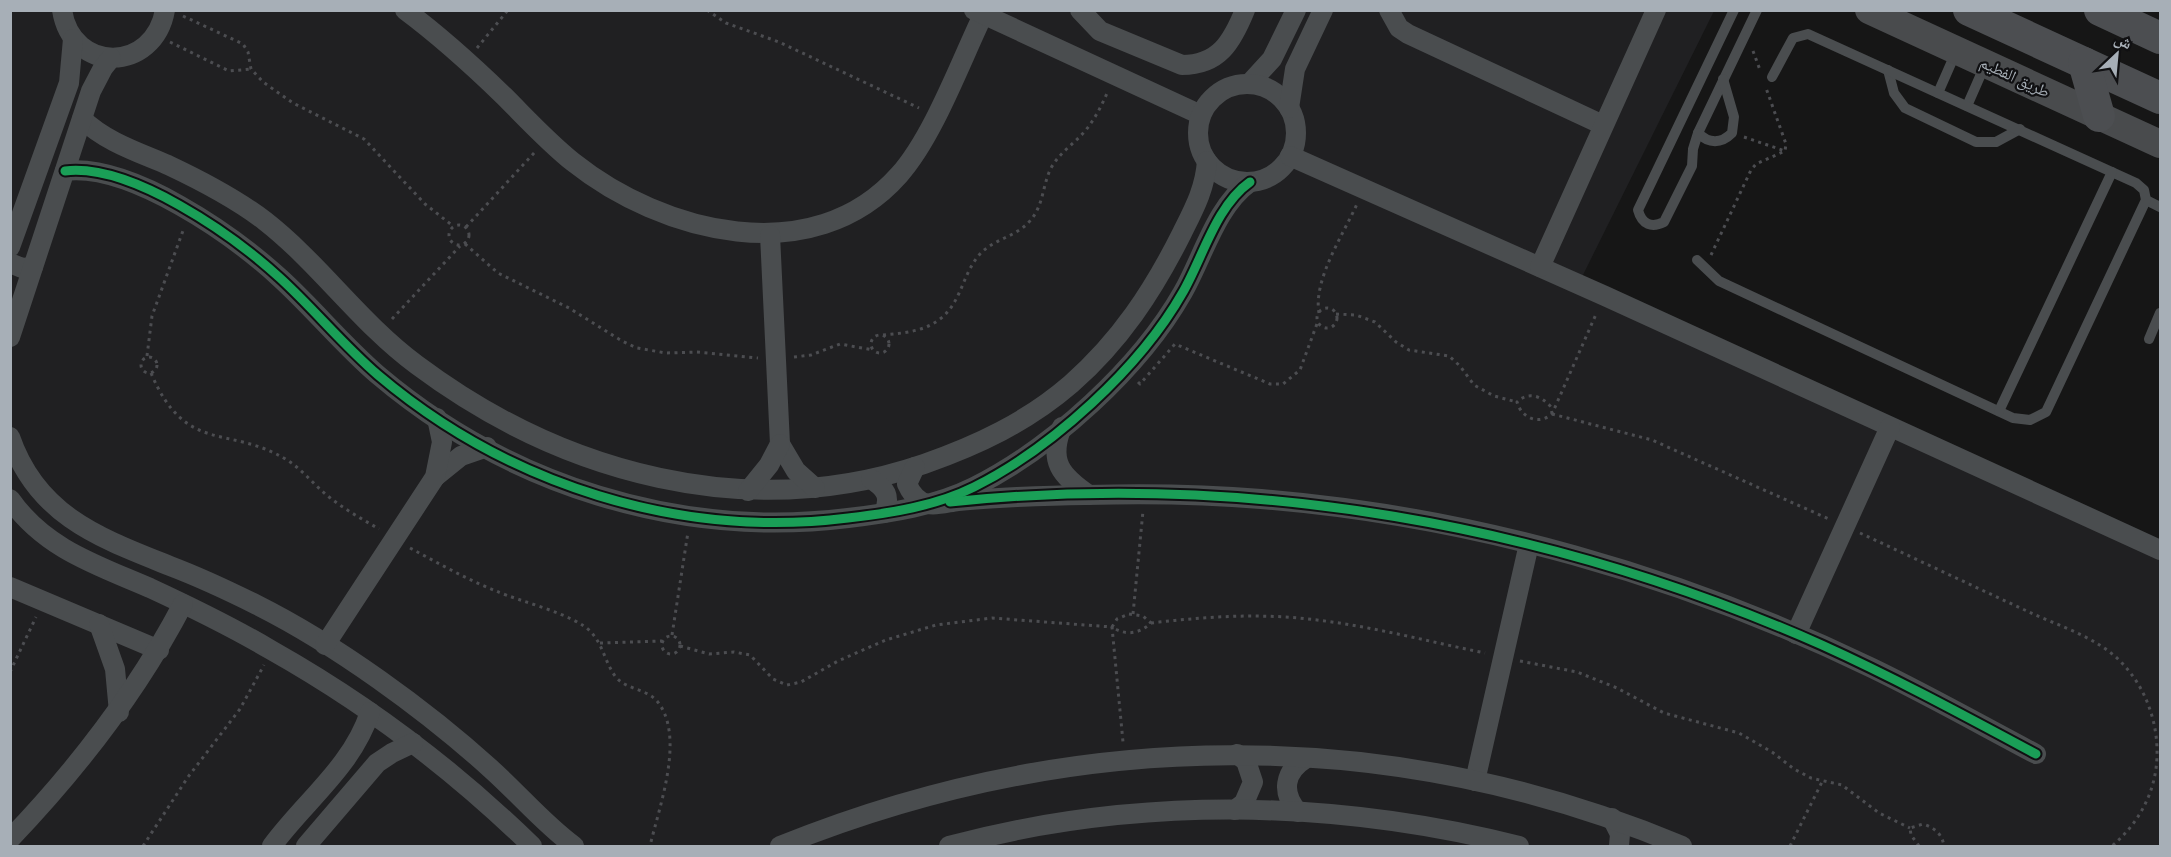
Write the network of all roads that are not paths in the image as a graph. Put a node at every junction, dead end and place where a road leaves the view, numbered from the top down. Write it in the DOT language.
graph roads {
  1 [pos="405,10"];
  2 [pos="1080,10"];
  3 [pos="1245,10"];
  4 [pos="1296,10"];
  5 [pos="1323,10"];
  6 [pos="1389,10"];
  7 [pos="1656,10"];
  8 [pos="1734,10"];
  9 [pos="1757,10"];
  10 [pos="1869,10"];
  11 [pos="1969,10"];
  12 [pos="2100,10"];
  13 [pos="173,13"];
  14 [pos="978,13"];
  15 [pos="64,21"];
  16 [pos="2160,38"];
  17 [pos="1720,41"];
  18 [pos="1738,50"];
  19 [pos="1956,50"];
  20 [pos="111,58"];
  21 [pos="2084,63"];
  22 [pos="1986,64"];
  23 [pos="1888,70"];
  24 [pos="1772,77"];
  25 [pos="1723,79"];
  26 [pos="1250,83"];
  27 [pos="1938,93"];
  28 [pos="2160,98"];
  29 [pos="1967,106"];
  30 [pos="1688,107"];
  31 [pos="1289,108"];
  32 [pos="1201,115"];
  33 [pos="1706,115"];
  34 [pos="2099,116"];
  35 [pos="82,119"];
  36 [pos="1603,125"];
  37 [pos="2020,129"];
  38 [pos="1698,133"];
  39 [pos="2160,144"];
  40 [pos="1290,156"];
  41 [pos="1207,161"];
  42 [pos="65,171"];
  43 [pos="2112,172"];
  44 [pos="1250,182"];
  45 [pos="2146,200"];
  46 [pos="2160,207"];
  47 [pos="770,235"];
  48 [pos="10,247"];
  49 [pos="10,263"];
  50 [pos="1701,264"];
  51 [pos="33,267"];
  52 [pos="1540,267"];
  53 [pos="16,296"];
  54 [pos="2160,313"];
  55 [pos="10,337"];
  56 [pos="2149,339"];
  57 [pos="1999,411"];
  58 [pos="436,418"];
  59 [pos="1062,427"];
  60 [pos="1890,427"];
  61 [pos="10,436"];
  62 [pos="780,444"];
  63 [pos="487,447"];
  64 [pos="915,467"];
  65 [pos="435,477"];
  66 [pos="871,479"];
  67 [pos="815,488"];
  68 [pos="748,491"];
  69 [pos="1089,495"];
  70 [pos="10,499"];
  71 [pos="929,504"];
  72 [pos="884,513"];
  73 [pos="1529,544"];
  74 [pos="2160,550"];
  75 [pos="10,587"];
  76 [pos="183,604"];
  77 [pos="99,624"];
  78 [pos="1796,634"];
  79 [pos="325,645"];
  80 [pos="159,650"];
  81 [pos="119,712"];
  82 [pos="370,712"];
  83 [pos="413,743"];
  84 [pos="1238,754"];
  85 [pos="2036,754"];
  86 [pos="1305,759"];
  87 [pos="1475,781"];
  88 [pos="1235,810"];
  89 [pos="1298,812"];
  90 [pos="1612,818"];
  91 [pos="10,839"];
  92 [pos="272,846"];
  93 [pos="306,846"];
  94 [pos="532,846"];
  95 [pos="574,846"];
  96 [pos="780,846"];
  97 [pos="949,846"];
  98 [pos="1519,846"];
  99 [pos="1619,846"];
  100 [pos="1679,846"];
  1 -- 47 [label="street"];
  2 -- 3 [label="street"];
  4 -- 26 [label="street"];
  5 -- 31 [label="street"];
  6 -- 36 [label="street"];
  7 -- 36 [label="street"];
  8 -- 17 [label="lane"];
  9 -- 18 [label="lane"];
  10 -- 19 [label="street, طريق الفطيم"];
  11 -- 21 [label="main road"];
  12 -- 16 [label="main road"];
  13 -- 20 [label="street"];
  14 -- 32 [label="street"];
  14 -- 47 [label="street"];
  15 -- 20 [label="street"];
  15 -- 48 [label="street"];
  17 -- 18 [label="lane"];
  17 -- 30 [label="lane"];
  18 -- 25 [label="lane"];
  19 -- 22 [label="street, طريق الفطيم"];
  19 -- 27 [label="lane"];
  20 -- 35 [label="street"];
  21 -- 28 [label="main road"];
  21 -- 34 [label="main road"];
  22 -- 29 [label="lane"];
  22 -- 34 [label="street, طريق الفطيم"];
  23 -- 24 [label="lane"];
  23 -- 27 [label="lane"];
  23 -- 37 [label="lane"];
  25 -- 33 [label="lane"];
  25 -- 38 [label="lane"];
  26 -- 31 [label="street"];
  26 -- 32 [label="street"];
  27 -- 29 [label="lane"];
  29 -- 37 [label="lane"];
  30 -- 33 [label="lane"];
  30 -- 38 [label="lane"];
  31 -- 40 [label="street"];
  32 -- 41 [label="street"];
  33 -- 38 [label="lane"];
  34 -- 39 [label="street, طريق الفطيم"];
  35 -- 42 [label="street"];
  35 -- 68 [label="street"];
  36 -- 52 [label="street"];
  37 -- 43 [label="lane"];
  40 -- 44 [label="street"];
  40 -- 52 [label="street"];
  41 -- 44 [label="street"];
  41 -- 64 [label="street"];
  42 -- 51 [label="street"];
  42 -- 58 [label="street"];
  43 -- 45 [label="lane"];
  43 -- 57 [label="lane"];
  44 -- 59 [label="street"];
  45 -- 46 [label="lane"];
  45 -- 57 [label="lane"];
  47 -- 62 [label="street"];
  49 -- 51 [label="street"];
  50 -- 57 [label="lane"];
  51 -- 53 [label="street"];
  52 -- 60 [label="street"];
  53 -- 55 [label="street"];
  54 -- 56 [label="lane"];
  58 -- 63 [label="street"];
  58 -- 65 [label="street"];
  59 -- 69 [label="street"];
  59 -- 71 [label="street"];
  60 -- 74 [label="street"];
  60 -- 78 [label="street"];
  61 -- 79 [label="street"];
  62 -- 67 [label="street"];
  62 -- 68 [label="street"];
  63 -- 65 [label="street"];
  63 -- 72 [label="street"];
  64 -- 66 [label="street"];
  64 -- 71 [label="street"];
  65 -- 79 [label="street"];
  66 -- 67 [label="street"];
  66 -- 72 [label="street"];
  67 -- 68 [label="street"];
  69 -- 71 [label="street"];
  69 -- 73 [label="street"];
  70 -- 76 [label="street"];
  71 -- 72 [label="street"];
  73 -- 78 [label="street"];
  73 -- 87 [label="street"];
  75 -- 77 [label="street"];
  76 -- 80 [label="street"];
  76 -- 82 [label="street"];
  77 -- 80 [label="street"];
  77 -- 81 [label="street"];
  78 -- 85 [label="street"];
  79 -- 95 [label="street"];
  80 -- 81 [label="street"];
  81 -- 91 [label="street"];
  82 -- 83 [label="street"];
  82 -- 92 [label="street"];
  83 -- 93 [label="street"];
  83 -- 94 [label="street"];
  84 -- 86 [label="street"];
  84 -- 88 [label="street"];
  84 -- 96 [label="street"];
  86 -- 87 [label="street"];
  86 -- 89 [label="street"];
  87 -- 90 [label="street"];
  88 -- 89 [label="street"];
  88 -- 97 [label="street"];
  89 -- 98 [label="street"];
  90 -- 99 [label="street"];
  90 -- 100 [label="street"];
}
